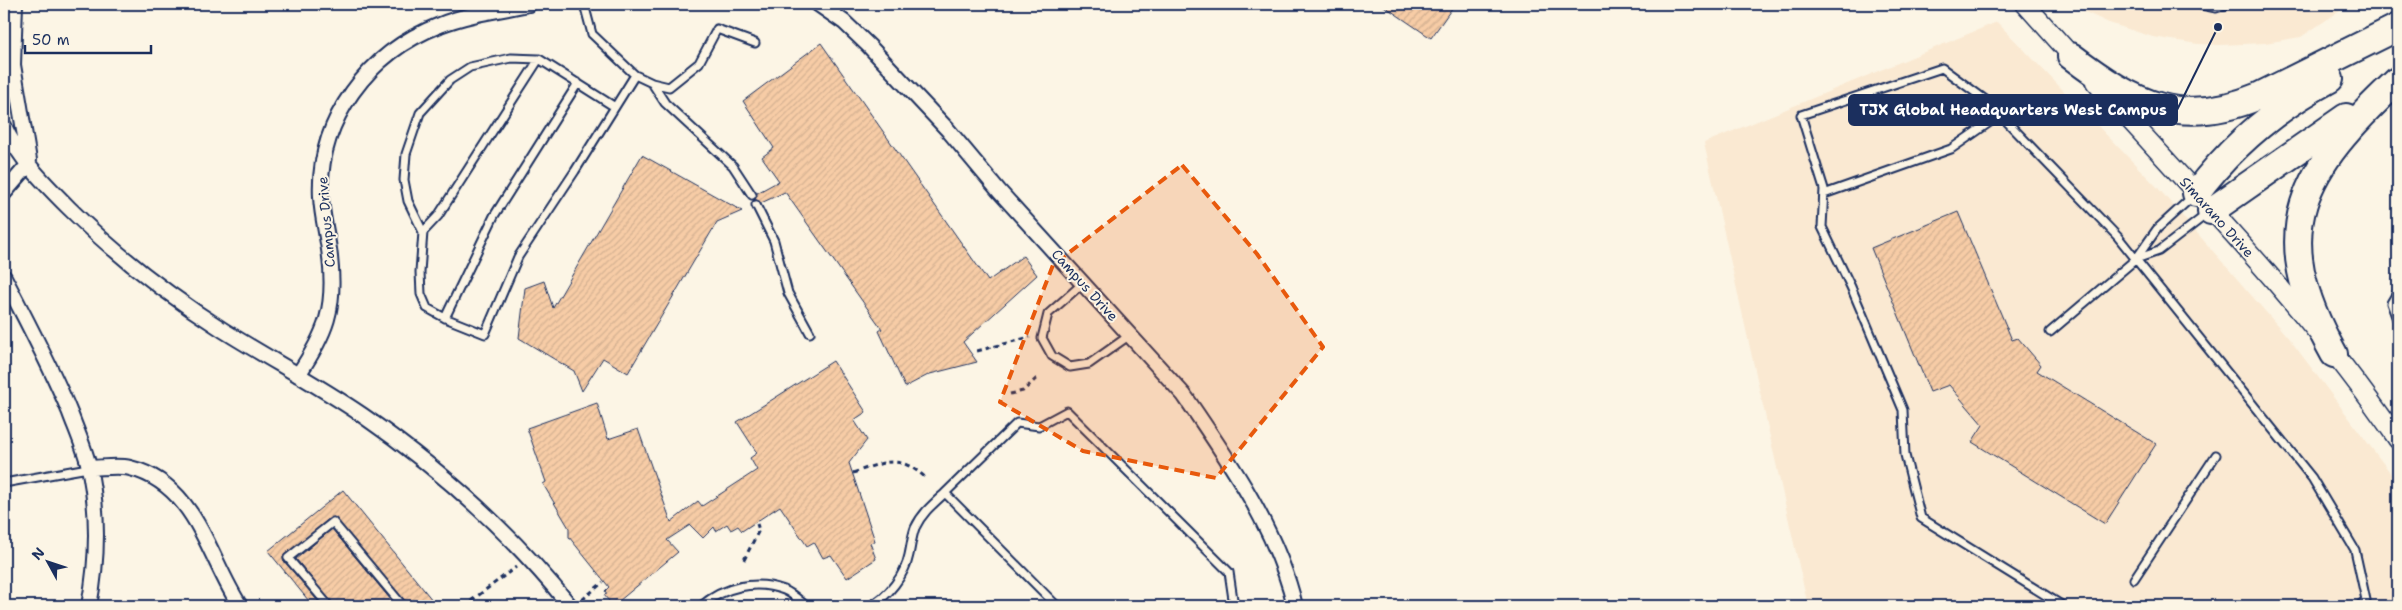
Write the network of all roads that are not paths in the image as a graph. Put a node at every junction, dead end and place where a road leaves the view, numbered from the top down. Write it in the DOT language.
graph roads {
  1 [pos="15,4"];
  2 [pos="528,4"];
  3 [pos="584,4"];
  4 [pos="818,4"];
  5 [pos="2025,4"];
  6 [pos="2197,4"];
  7 [pos="2228,4"];
  8 [pos="2398,27"];
  9 [pos="2398,41"];
  10 [pos="755,43"];
  11 [pos="2071,56"];
  12 [pos="539,59"];
  13 [pos="635,75"];
  14 [pos="2398,80"];
  15 [pos="578,84"];
  16 [pos="652,84"];
  17 [pos="615,107"];
  18 [pos="2000,115"];
  19 [pos="4,126"];
  20 [pos="29,164"];
  21 [pos="4,193"];
  22 [pos="1824,194"];
  23 [pos="752,195"];
  24 [pos="2204,202"];
  25 [pos="756,205"];
  26 [pos="423,232"];
  27 [pos="2136,259"];
  28 [pos="4,277"];
  29 [pos="1082,284"];
  30 [pos="2398,290"];
  31 [pos="445,318"];
  32 [pos="2398,322"];
  33 [pos="2050,332"];
  34 [pos="810,333"];
  35 [pos="1130,335"];
  36 [pos="2334,354"];
  37 [pos="298,375"];
  38 [pos="2398,440"];
  39 [pos="2216,455"];
  40 [pos="88,468"];
  41 [pos="4,483"];
  42 [pos="945,493"];
  43 [pos="2134,578"];
  44 [pos="575,603"];
  45 [pos="89,606"];
  46 [pos="240,606"];
  47 [pos="329,606"];
  48 [pos="403,606"];
  49 [pos="701,606"];
  50 [pos="806,606"];
  51 [pos="870,606"];
  52 [pos="1057,606"];
  53 [pos="1234,606"];
  54 [pos="1295,606"];
  55 [pos="2063,606"];
  56 [pos="2359,606"];
  1 -- 20 [label="street"];
  2 -- 37 [label="street, Campus Drive"];
  3 -- 13 [label="lane"];
  4 -- 29 [label="street, Campus Drive"];
  5 -- 11 [label="street, Simarano Drive"];
  6 -- 7 [label="lane"];
  8 -- 11 [label="highway"];
  9 -- 24 [label="highway"];
  10 -- 16 [label="lane"];
  11 -- 24 [label="street, Simarano Drive"];
  12 -- 15 [label="lane"];
  12 -- 26 [label="lane"];
  12 -- 26 [label="lane"];
  13 -- 16 [label="lane"];
  13 -- 17 [label="lane"];
  14 -- 24 [label="highway"];
  14 -- 36 [label="highway"];
  15 -- 17 [label="lane"];
  15 -- 31 [label="lane"];
  16 -- 23 [label="lane"];
  17 -- 31 [label="lane"];
  18 -- 22 [label="lane"];
  18 -- 22 [label="lane"];
  18 -- 27 [label="lane"];
  19 -- 20 [label="street"];
  20 -- 21 [label="street"];
  20 -- 37 [label="street"];
  22 -- 55 [label="lane"];
  24 -- 27 [label="lane"];
  24 -- 27 [label="lane"];
  24 -- 36 [label="street, Simarano Drive"];
  25 -- 34 [label="lane"];
  26 -- 31 [label="lane"];
  27 -- 33 [label="lane"];
  27 -- 56 [label="lane"];
  28 -- 40 [label="street"];
  29 -- 35 [label="street, Campus Drive"];
  29 -- 35 [label="lane"];
  30 -- 32 [label="lane"];
  35 -- 54 [label="street, Campus Drive"];
  36 -- 38 [label="street, Simarano Drive"];
  37 -- 44 [label="street"];
  39 -- 43 [label="lane"];
  40 -- 41 [label="lane"];
  40 -- 45 [label="street"];
  40 -- 46 [label="street"];
  42 -- 51 [label="lane"];
  42 -- 52 [label="lane"];
  42 -- 53 [label="lane"];
  47 -- 48 [label="lane"];
  49 -- 50 [label="lane"];
}
